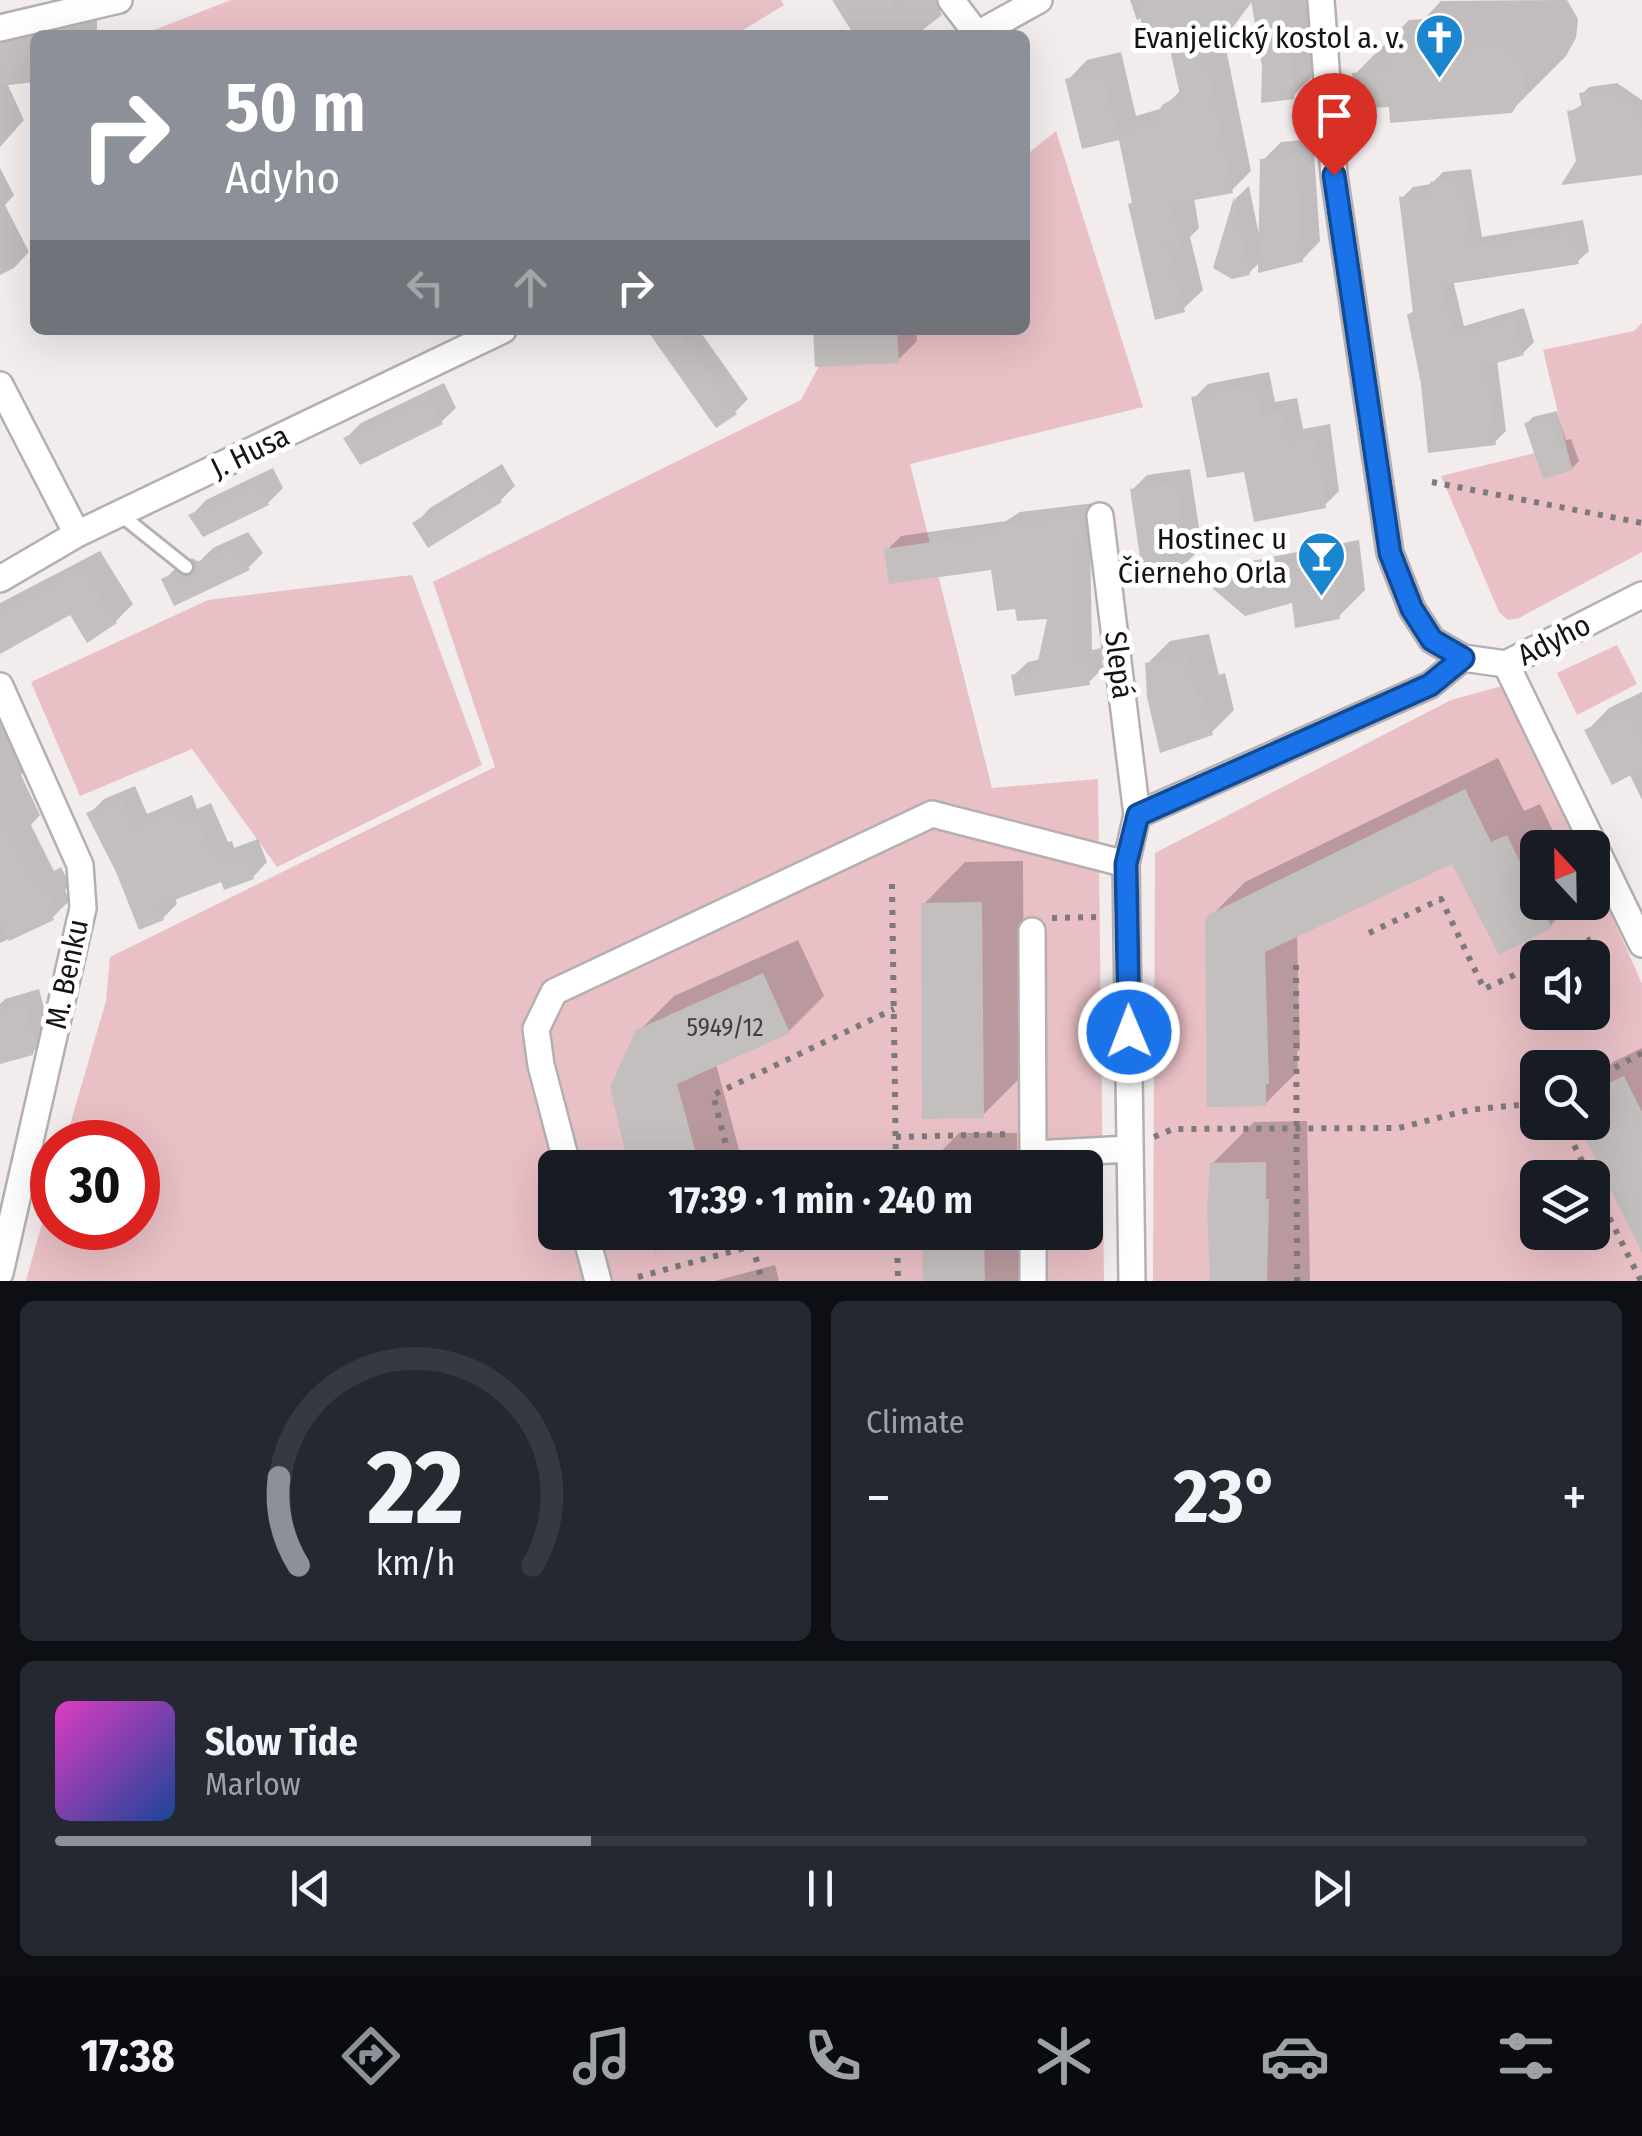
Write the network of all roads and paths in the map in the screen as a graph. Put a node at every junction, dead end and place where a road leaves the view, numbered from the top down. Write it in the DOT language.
graph roads {
  1 [pos="119,0"];
  2 [pos="951,0"];
  3 [pos="1039,0"];
  4 [pos="1321,0"];
  5 [pos="0,28"];
  6 [pos="973,30"];
  7 [pos="983,30"];
  8 [pos="493,335"];
  9 [pos="0,386"];
  10 [pos="1432,482"];
  11 [pos="121,516"];
  12 [pos="1100,516"];
  13 [pos="1642,523"];
  14 [pos="77,534"];
  15 [pos="186,567"];
  16 [pos="0,579"];
  17 [pos="1642,595"];
  18 [pos="1463,658"];
  19 [pos="1506,664"];
  20 [pos="0,686"];
  21 [pos="1138,815"];
  22 [pos="1126,864"];
  23 [pos="892,884"];
  24 [pos="1128,916"];
  25 [pos="1032,924"];
  26 [pos="1369,933"];
  27 [pos="1642,944"];
  28 [pos="1296,965"];
  29 [pos="1520,973"];
  30 [pos="894,1009"];
  31 [pos="1642,1054"];
  32 [pos="1610,1071"];
  33 [pos="1520,1105"];
  34 [pos="1297,1128"];
  35 [pos="1173,1129"];
  36 [pos="1012,1134"];
  37 [pos="896,1137"];
  38 [pos="1130,1148"];
  39 [pos="563,1150"];
  40 [pos="727,1150"];
  41 [pos="896,1150"];
  42 [pos="1033,1150"];
  43 [pos="1103,1152"];
  44 [pos="1610,1218"];
  45 [pos="590,1250"];
  46 [pos="737,1250"];
  47 [pos="753,1250"];
  48 [pos="897,1250"];
  49 [pos="1033,1250"];
  50 [pos="0,1274"];
  51 [pos="638,1277"];
  52 [pos="598,1281"];
  53 [pos="762,1281"];
  54 [pos="898,1281"];
  55 [pos="1033,1281"];
  56 [pos="1132,1281"];
  57 [pos="1297,1281"];
  58 [pos="1641,1281"];
  1 -- 5 [label="street"];
  2 -- 6 [label="street"];
  3 -- 7 [label="street"];
  4 -- 18 [label="street"];
  8 -- 11 [label="street, J. Husa"];
  9 -- 14 [label="street"];
  10 -- 13 [label="path"];
  11 -- 14 [label="street, J. Husa"];
  11 -- 15 [label="lane"];
  12 -- 21 [label="street, Slepá"];
  14 -- 16 [label="street, J. Husa"];
  17 -- 19 [label="street, Adyho"];
  18 -- 19 [label="street, Adyho"];
  18 -- 21 [label="street"];
  19 -- 27 [label="street"];
  20 -- 50 [label="street, M. Benku"];
  21 -- 22 [label="street"];
  22 -- 24 [label="street"];
  22 -- 39 [label="street"];
  23 -- 30 [label="path"];
  24 -- 25 [label="path"];
  24 -- 38 [label="street"];
  25 -- 42 [label="street"];
  26 -- 29 [label="path"];
  28 -- 34 [label="path"];
  30 -- 37 [label="path"];
  30 -- 40 [label="path"];
  31 -- 32 [label="path"];
  33 -- 34 [label="path"];
  34 -- 35 [label="path"];
  34 -- 57 [label="path"];
  36 -- 37 [label="path"];
  37 -- 41 [label="path"];
  38 -- 43 [label="street"];
  38 -- 56 [label="street"];
  44 -- 58 [label="path"];
  45 -- 52 [label="street"];
  46 -- 51 [label="path"];
  47 -- 53 [label="path"];
  48 -- 54 [label="path"];
  49 -- 55 [label="street"];
}
